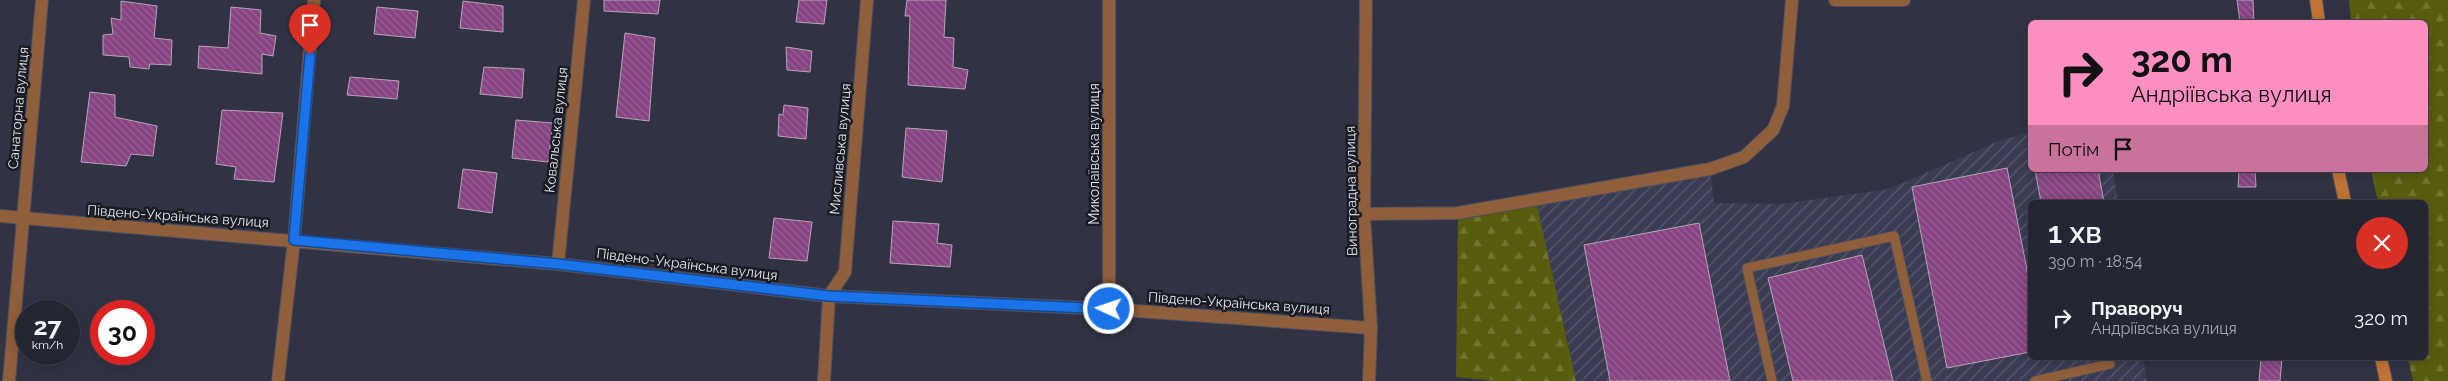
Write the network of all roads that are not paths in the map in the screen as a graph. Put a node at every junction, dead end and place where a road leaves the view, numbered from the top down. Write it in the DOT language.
graph roads {
  1 [pos="42,0"];
  2 [pos="314,0"];
  3 [pos="584,0"];
  4 [pos="867,0"];
  5 [pos="1109,0"];
  6 [pos="1366,0"];
  7 [pos="1792,0"];
  8 [pos="1835,0"];
  9 [pos="1904,0"];
  10 [pos="2316,0"];
  11 [pos="2319,20"];
  12 [pos="2338,172"];
  13 [pos="2345,200"];
  14 [pos="1364,214"];
  15 [pos="0,216"];
  16 [pos="24,219"];
  17 [pos="294,240"];
  18 [pos="558,264"];
  19 [pos="829,296"];
  20 [pos="1109,309"];
  21 [pos="1371,328"];
  22 [pos="2381,360"];
  23 [pos="2110,364"];
  24 [pos="9,381"];
  25 [pos="278,381"];
  26 [pos="824,381"];
  27 [pos="1369,381"];
  28 [pos="1772,381"];
  29 [pos="1927,381"];
  30 [pos="2035,381"];
  31 [pos="2386,381"];
  1 -- 16 [label="street, Санаторна вулиця"];
  2 -- 17 [label="street"];
  3 -- 18 [label="street, Ковальська вулиця"];
  4 -- 19 [label="street, Мисливська вулиця"];
  5 -- 20 [label="street, Миколаївська вулиця"];
  6 -- 14 [label="street, Виноградна вулиця"];
  7 -- 14 [label="street"];
  8 -- 9 [label="street"];
  10 -- 11 [label="main road"];
  12 -- 13 [label="main road"];
  14 -- 21 [label="street, Виноградна вулиця"];
  15 -- 16 [label="street, Південо-Українська вулиця"];
  16 -- 17 [label="street, Південо-Українська вулиця"];
  16 -- 24 [label="street, Санаторна вулиця"];
  17 -- 18 [label="street, Південо-Українська вулиця"];
  17 -- 25 [label="street"];
  18 -- 19 [label="street, Південо-Українська вулиця"];
  19 -- 20 [label="street, Південо-Українська вулиця"];
  19 -- 26 [label="street"];
  20 -- 21 [label="street, Південо-Українська вулиця"];
  21 -- 27 [label="street, Виноградна вулиця"];
  22 -- 31 [label="main road"];
  23 -- 30 [label="lane"];
  28 -- 29 [label="lane"];
}
